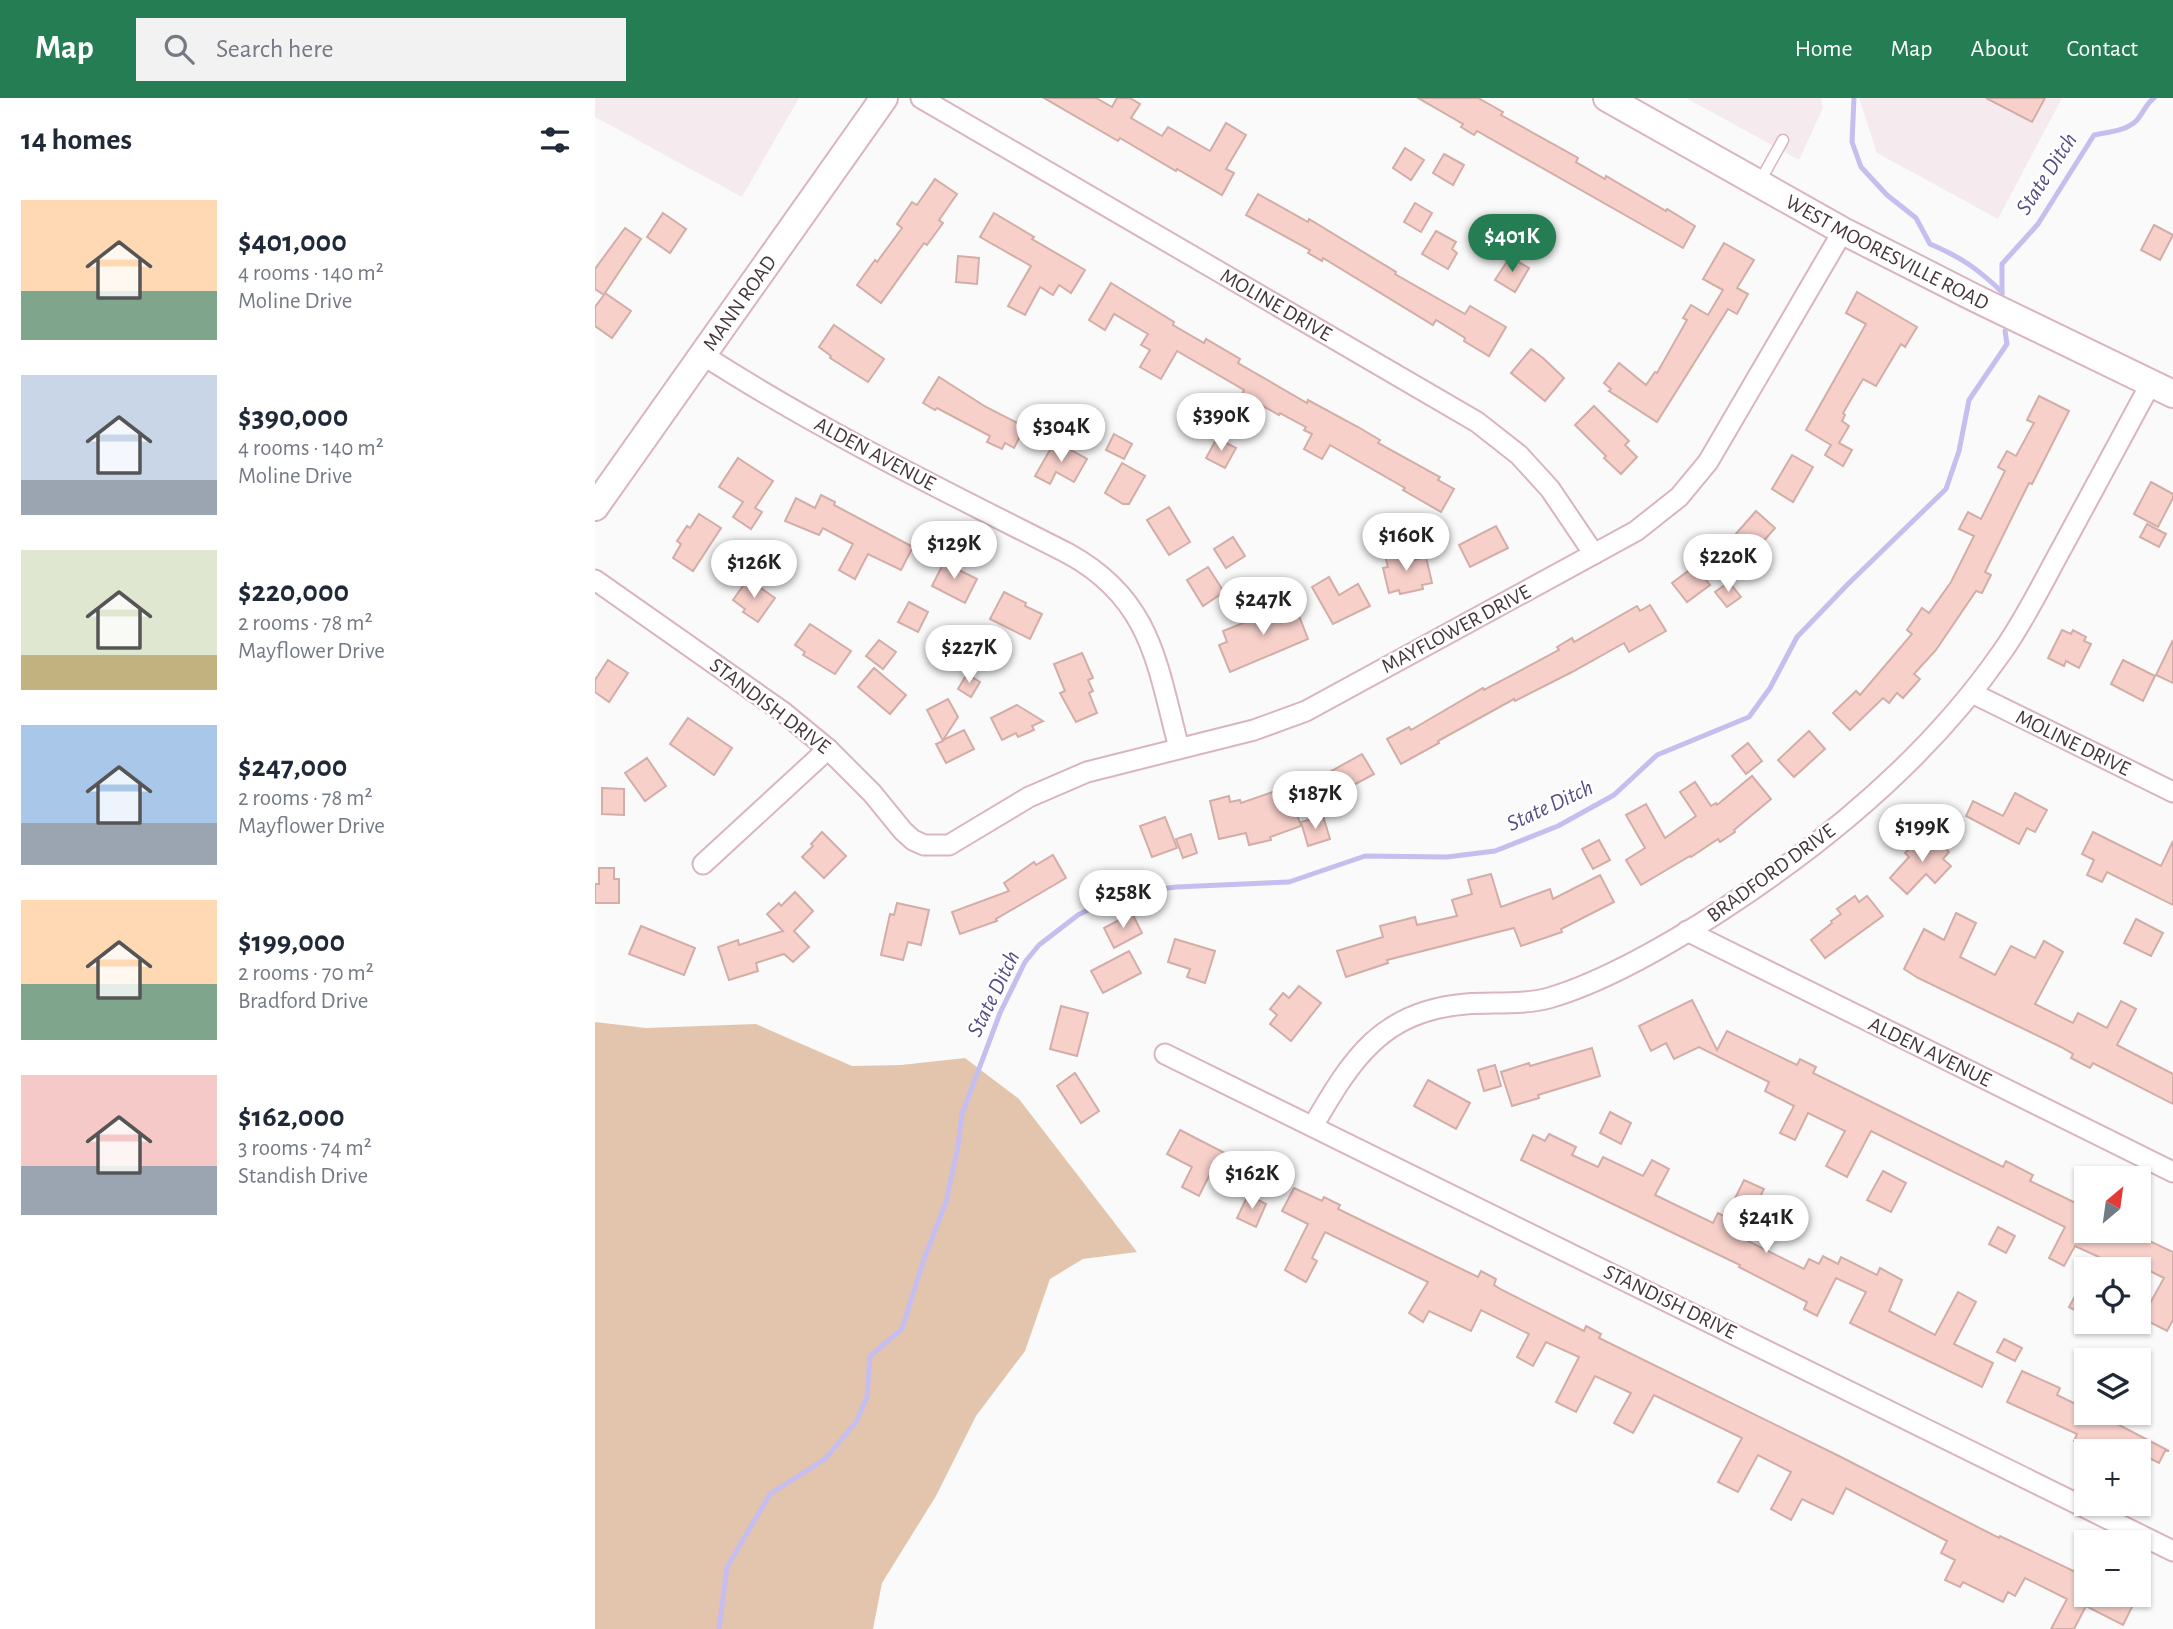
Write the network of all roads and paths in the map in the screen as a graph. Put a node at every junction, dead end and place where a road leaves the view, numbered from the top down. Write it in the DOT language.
graph roads {
  1 [pos="884,98"];
  2 [pos="921,98"];
  3 [pos="1607,98"];
  4 [pos="1783,141"];
  5 [pos="1758,184"];
  6 [pos="1843,231"];
  7 [pos="703,355"];
  8 [pos="2162,389"];
  9 [pos="595,507"];
  10 [pos="1594,554"];
  11 [pos="595,580"];
  12 [pos="1972,693"];
  13 [pos="1179,748"];
  14 [pos="828,749"];
  15 [pos="2173,792"];
  16 [pos="931,846"];
  17 [pos="703,864"];
  18 [pos="1687,931"];
  19 [pos="1165,1054"];
  20 [pos="1313,1126"];
  21 [pos="2173,1172"];
  22 [pos="2173,1551"];
  1 -- 7 [label="main road, MANN ROAD"];
  2 -- 10 [label="street, MOLINE DRIVE"];
  3 -- 5 [label="main road, WEST MOORESVILLE ROAD"];
  4 -- 5 [label="lane"];
  5 -- 6 [label="main road, WEST MOORESVILLE ROAD"];
  6 -- 8 [label="main road, WEST MOORESVILLE ROAD"];
  6 -- 10 [label="street, MAYFLOWER DRIVE"];
  7 -- 9 [label="main road, MANN ROAD"];
  7 -- 13 [label="street, ALDEN AVENUE"];
  8 -- 12 [label="street, BRADFORD DRIVE"];
  10 -- 13 [label="street, MAYFLOWER DRIVE"];
  11 -- 14 [label="street, STANDISH DRIVE"];
  12 -- 15 [label="street, MOLINE DRIVE"];
  12 -- 18 [label="street, BRADFORD DRIVE"];
  13 -- 16 [label="street, MAYFLOWER DRIVE"];
  14 -- 16 [label="street, STANDISH DRIVE"];
  14 -- 17 [label="street"];
  18 -- 20 [label="street, BRADFORD DRIVE"];
  18 -- 21 [label="street, ALDEN AVENUE"];
  19 -- 20 [label="street, STANDISH DRIVE"];
  20 -- 22 [label="street, STANDISH DRIVE"];
}
